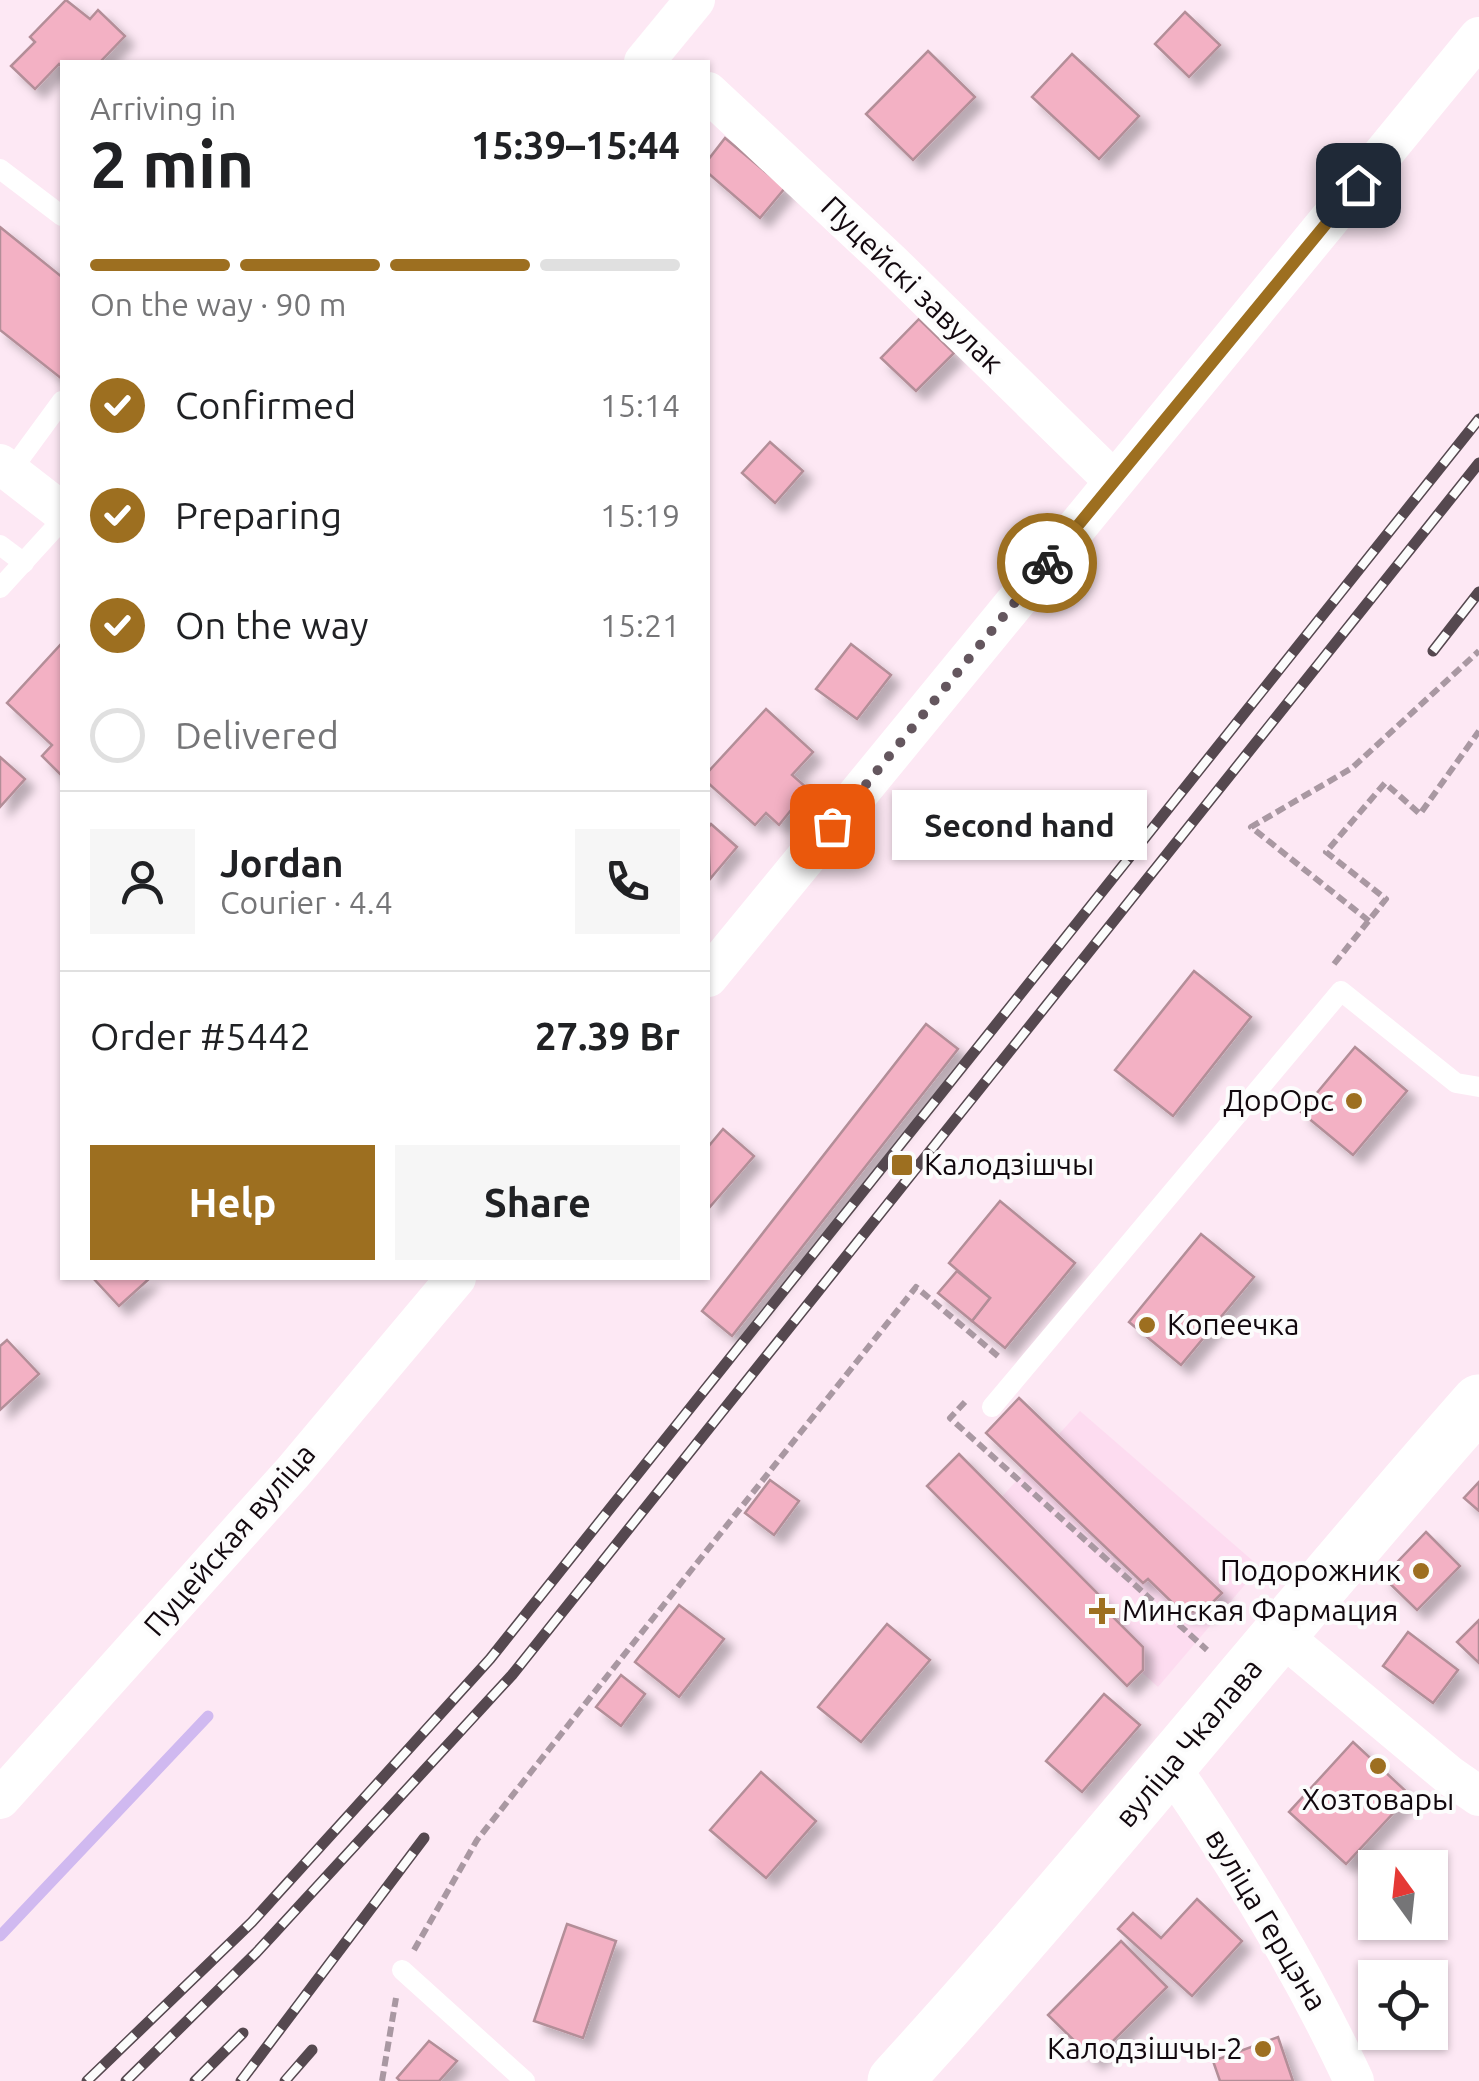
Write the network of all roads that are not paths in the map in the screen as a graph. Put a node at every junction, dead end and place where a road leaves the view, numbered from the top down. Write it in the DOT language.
graph roads {
  1 [pos="695,0"];
  2 [pos="1479,37"];
  3 [pos="659,57"];
  4 [pos="710,94"];
  5 [pos="0,168"];
  6 [pos="60,214"];
  7 [pos="60,403"];
  8 [pos="5,468"];
  9 [pos="1114,480"];
  10 [pos="60,510"];
  11 [pos="60,522"];
  12 [pos="0,546"];
  13 [pos="24,563"];
  14 [pos="0,588"];
  15 [pos="710,975"];
  16 [pos="1479,1087"];
  17 [pos="454,1280"];
  18 [pos="1479,1402"];
  19 [pos="992,1406"];
  20 [pos="1281,1635"];
  21 [pos="1169,1765"];
  22 [pos="1479,1796"];
  23 [pos="0,1799"];
  24 [pos="402,1970"];
  25 [pos="526,2081"];
  26 [pos="896,2081"];
  27 [pos="1354,2081"];
  1 -- 3 [label="street"];
  2 -- 9 [label="street"];
  4 -- 9 [label="street, Пуцейскі завулак"];
  5 -- 6 [label="lane"];
  7 -- 8 [label="lane"];
  8 -- 10 [label="street"];
  9 -- 15 [label="street"];
  11 -- 13 [label="lane"];
  12 -- 13 [label="lane"];
  13 -- 14 [label="lane"];
  16 -- 19 [label="lane"];
  17 -- 23 [label="street, Пуцейская вуліца"];
  18 -- 20 [label="street, вуліца Чкалава"];
  20 -- 21 [label="street, вуліца Чкалава"];
  20 -- 22 [label="street"];
  21 -- 26 [label="street, вуліца Чкалава"];
  21 -- 27 [label="street, вуліца Герцэна"];
  24 -- 25 [label="lane"];
}
